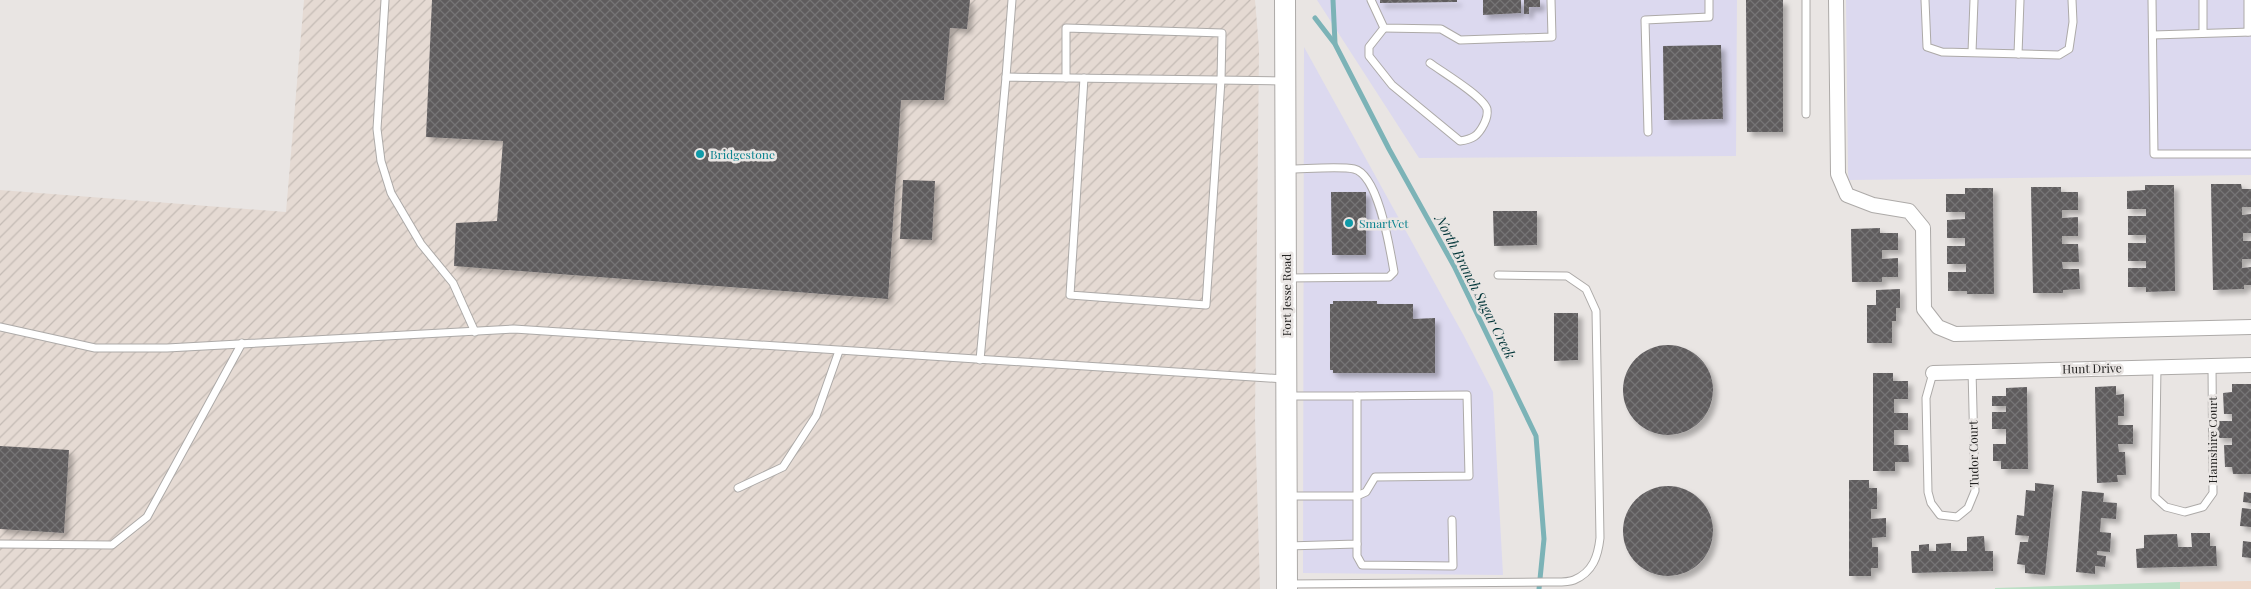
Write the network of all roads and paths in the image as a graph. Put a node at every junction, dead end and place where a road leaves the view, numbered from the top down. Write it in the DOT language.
graph roads {
  1 [pos="385,0"];
  2 [pos="1012,0"];
  3 [pos="1285,0"];
  4 [pos="1371,0"];
  5 [pos="1551,0"];
  6 [pos="1709,0"];
  7 [pos="1806,0"];
  8 [pos="1836,0"];
  9 [pos="1925,0"];
  10 [pos="1974,0"];
  11 [pos="2020,0"];
  12 [pos="2072,0"];
  13 [pos="2152,0"];
  14 [pos="2203,0"];
  15 [pos="2248,0"];
  16 [pos="1384,28"];
  17 [pos="2250,32"];
  18 [pos="2204,33"];
  19 [pos="2152,35"];
  20 [pos="1972,52"];
  21 [pos="2018,54"];
  22 [pos="1430,63"];
  23 [pos="1006,77"];
  24 [pos="1066,78"];
  25 [pos="1084,78"];
  26 [pos="1221,80"];
  27 [pos="1285,81"];
  28 [pos="1806,114"];
  29 [pos="1648,132"];
  30 [pos="2251,154"];
  31 [pos="1286,169"];
  32 [pos="1498,275"];
  33 [pos="1286,278"];
  34 [pos="0,327"];
  35 [pos="2251,327"];
  36 [pos="475,332"];
  37 [pos="242,343"];
  38 [pos="838,351"];
  39 [pos="980,360"];
  40 [pos="2251,365"];
  41 [pos="2156,366"];
  42 [pos="2212,366"];
  43 [pos="1972,370"];
  44 [pos="1933,373"];
  45 [pos="1286,388"];
  46 [pos="1357,396"];
  47 [pos="738,488"];
  48 [pos="1287,496"];
  49 [pos="1357,496"];
  50 [pos="1452,520"];
  51 [pos="0,544"];
  52 [pos="1357,544"];
  53 [pos="1287,546"];
  54 [pos="1287,586"];
  1 -- 36 [label="lane"];
  2 -- 23 [label="lane"];
  3 -- 27 [label="main road, Fort Jesse Road"];
  4 -- 16 [label="lane"];
  5 -- 16 [label="lane"];
  6 -- 29 [label="lane"];
  7 -- 28 [label="lane"];
  8 -- 35 [label="street"];
  9 -- 20 [label="lane"];
  10 -- 20 [label="lane"];
  11 -- 21 [label="lane"];
  12 -- 21 [label="lane"];
  13 -- 19 [label="lane"];
  14 -- 18 [label="lane"];
  15 -- 17 [label="lane"];
  16 -- 22 [label="lane"];
  17 -- 18 [label="lane"];
  18 -- 19 [label="lane"];
  19 -- 30 [label="lane"];
  20 -- 21 [label="lane"];
  23 -- 24 [label="lane"];
  23 -- 39 [label="lane"];
  24 -- 25 [label="lane"];
  24 -- 26 [label="lane"];
  25 -- 26 [label="lane"];
  25 -- 26 [label="lane"];
  26 -- 27 [label="lane"];
  27 -- 31 [label="main road, Fort Jesse Road"];
  31 -- 33 [label="main road, Fort Jesse Road"];
  31 -- 33 [label="lane"];
  32 -- 54 [label="lane"];
  33 -- 45 [label="main road, Fort Jesse Road"];
  34 -- 37 [label="lane"];
  36 -- 37 [label="lane"];
  36 -- 38 [label="lane"];
  37 -- 51 [label="lane"];
  38 -- 39 [label="lane"];
  38 -- 47 [label="lane"];
  39 -- 45 [label="lane"];
  40 -- 42 [label="street, Hunt Drive"];
  41 -- 42 [label="street, Hunt Drive"];
  41 -- 42 [label="lane, Hamshire Court"];
  41 -- 43 [label="street, Hunt Drive"];
  43 -- 44 [label="street, Hunt Drive"];
  43 -- 44 [label="lane, Tudor Court"];
  45 -- 46 [label="lane"];
  45 -- 48 [label="main road, Fort Jesse Road"];
  46 -- 49 [label="lane"];
  46 -- 49 [label="lane"];
  48 -- 49 [label="lane"];
  48 -- 53 [label="main road, Fort Jesse Road"];
  49 -- 52 [label="lane"];
  50 -- 52 [label="lane"];
  52 -- 53 [label="lane"];
  53 -- 54 [label="main road, Fort Jesse Road"];
}
